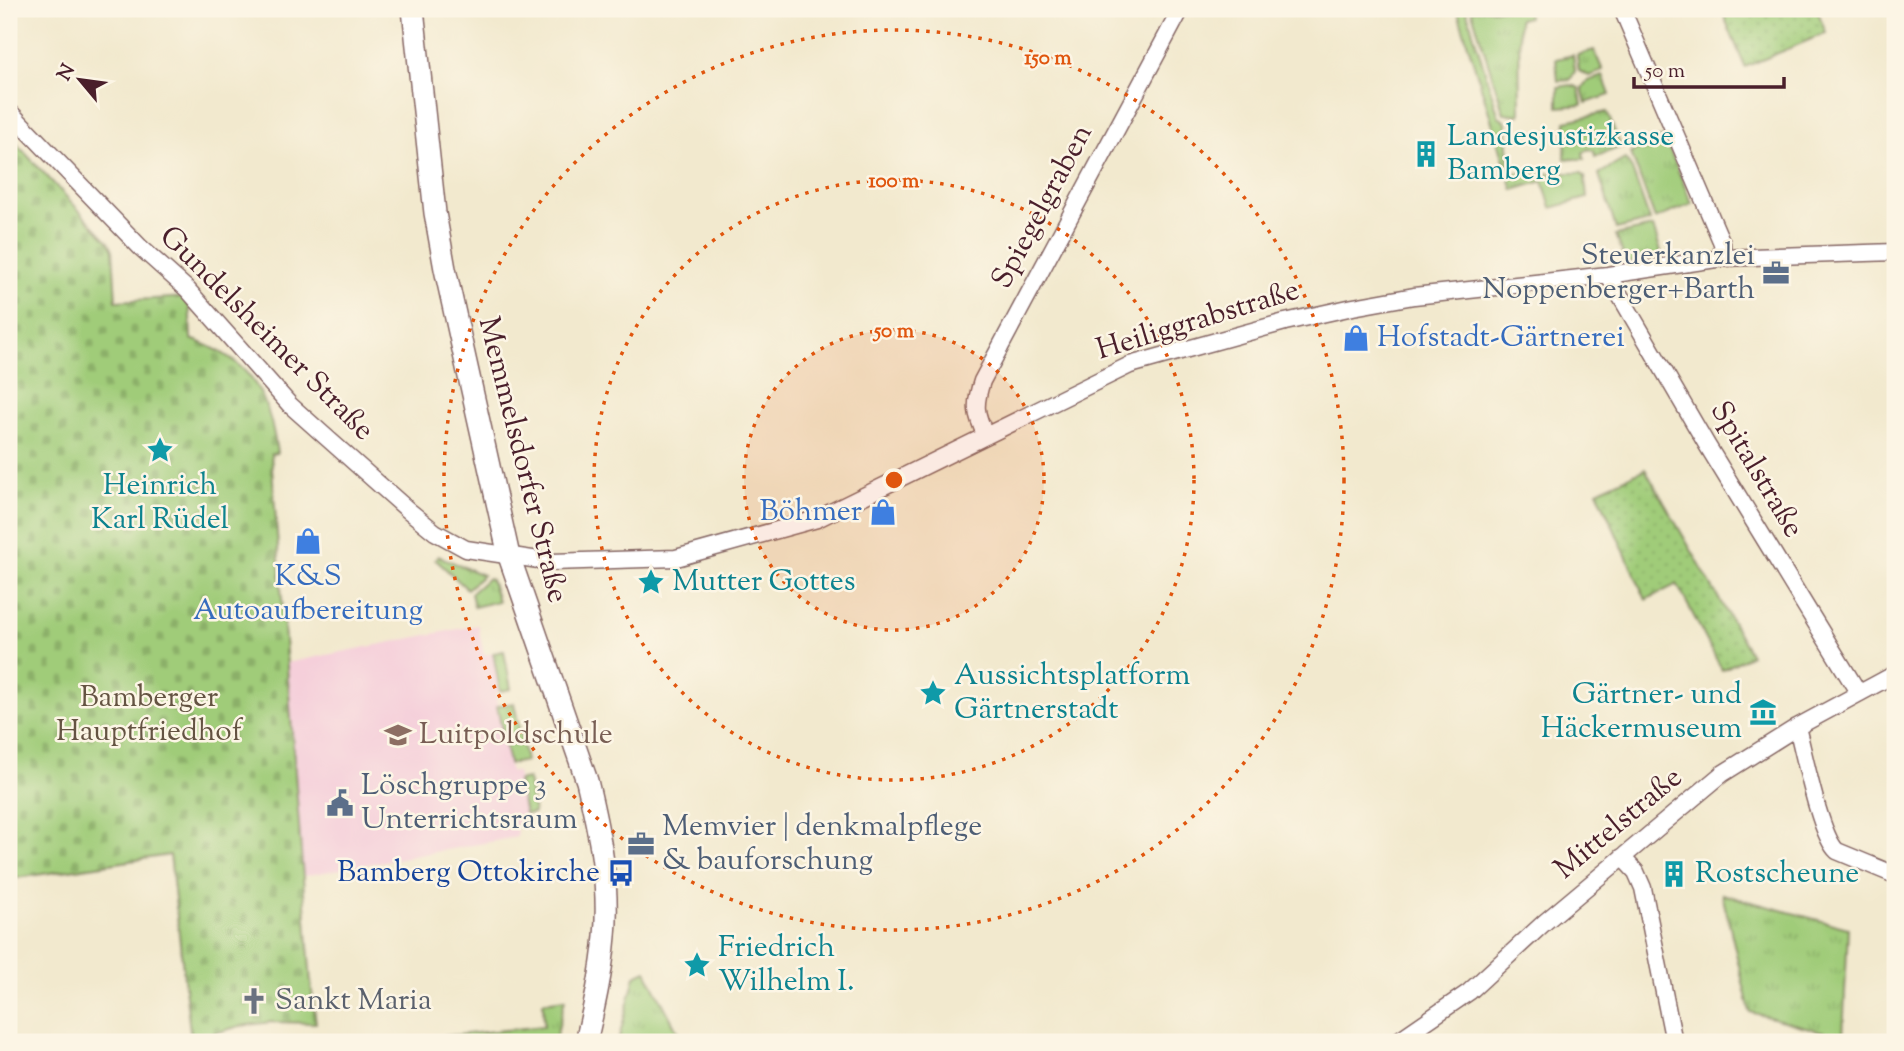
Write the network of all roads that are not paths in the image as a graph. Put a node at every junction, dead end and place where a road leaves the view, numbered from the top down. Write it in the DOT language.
graph roads {
  1 [pos="413,9"];
  2 [pos="1181,9"];
  3 [pos="1622,9"];
  4 [pos="9,111"];
  5 [pos="1895,252"];
  6 [pos="1723,258"];
  7 [pos="1608,275"];
  8 [pos="986,436"];
  9 [pos="509,556"];
  10 [pos="1895,674"];
  11 [pos="1858,692"];
  12 [pos="1797,727"];
  13 [pos="1622,856"];
  14 [pos="1895,875"];
  15 [pos="586,1042"];
  16 [pos="1396,1042"];
  17 [pos="1674,1042"];
  1 -- 9 [label="main road, Memmelsdorfer Straße"];
  2 -- 8 [label="street, Spiegelgraben"];
  3 -- 6 [label="street"];
  4 -- 9 [label="street, Gundelsheimer Straße"];
  5 -- 6 [label="street, Heiliggrabstraße"];
  6 -- 7 [label="street, Heiliggrabstraße"];
  7 -- 8 [label="street, Heiliggrabstraße"];
  7 -- 11 [label="street, Spitalstraße"];
  8 -- 9 [label="street, Heiliggrabstraße"];
  9 -- 15 [label="main road, Memmelsdorfer Straße"];
  10 -- 11 [label="street, Mittelstraße"];
  11 -- 12 [label="street, Mittelstraße"];
  12 -- 13 [label="street, Mittelstraße"];
  12 -- 14 [label="street"];
  13 -- 16 [label="street, Mittelstraße"];
  13 -- 17 [label="street"];
}
